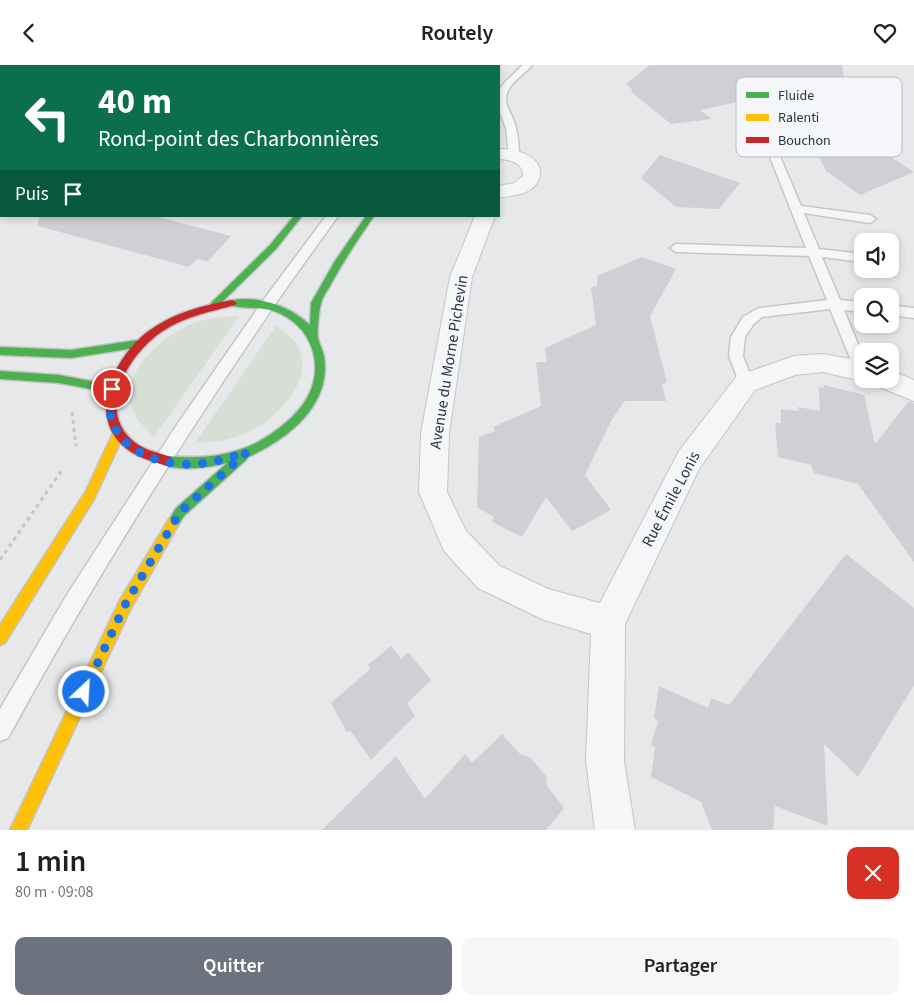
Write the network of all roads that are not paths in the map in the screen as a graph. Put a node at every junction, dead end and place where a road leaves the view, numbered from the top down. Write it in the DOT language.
graph roads {
  1 [pos="528,65"];
  2 [pos="506,155"];
  3 [pos="775,157"];
  4 [pos="500,193"];
  5 [pos="797,209"];
  6 [pos="297,217"];
  7 [pos="331,217"];
  8 [pos="369,217"];
  9 [pos="485,217"];
  10 [pos="870,219"];
  11 [pos="676,248"];
  12 [pos="813,251"];
  13 [pos="854,257"];
  14 [pos="214,305"];
  15 [pos="267,305"];
  16 [pos="834,305"];
  17 [pos="854,306"];
  18 [pos="899,311"];
  19 [pos="914,313"];
  20 [pos="314,335"];
  21 [pos="854,343"];
  22 [pos="138,344"];
  23 [pos="0,351"];
  24 [pos="854,370"];
  25 [pos="0,375"];
  26 [pos="746,383"];
  27 [pos="899,385"];
  28 [pos="112,389"];
  29 [pos="914,391"];
  30 [pos="118,433"];
  31 [pos="247,452"];
  32 [pos="161,461"];
  33 [pos="608,622"];
  34 [pos="0,638"];
  35 [pos="0,730"];
  36 [pos="18,830"];
  37 [pos="615,830"];
  1 -- 2 [label="lane"];
  2 -- 4 [label="street"];
  3 -- 5 [label="lane"];
  5 -- 10 [label="lane"];
  5 -- 12 [label="lane"];
  6 -- 14 [label="main road"];
  7 -- 15 [label="lane"];
  8 -- 20 [label="main road"];
  9 -- 33 [label="street, Avenue du Morne Pichevin"];
  11 -- 12 [label="lane"];
  12 -- 13 [label="lane"];
  12 -- 16 [label="lane"];
  14 -- 15 [label="main road"];
  14 -- 22 [label="main road"];
  15 -- 20 [label="main road"];
  15 -- 32 [label="lane"];
  16 -- 17 [label="lane"];
  16 -- 21 [label="lane"];
  16 -- 26 [label="lane"];
  18 -- 19 [label="lane"];
  20 -- 31 [label="main road"];
  22 -- 23 [label="main road"];
  22 -- 28 [label="main road"];
  24 -- 26 [label="street"];
  25 -- 28 [label="main road"];
  26 -- 33 [label="street, Rue Émile Lonis"];
  27 -- 29 [label="street"];
  28 -- 30 [label="main road"];
  30 -- 32 [label="main road"];
  30 -- 34 [label="main road"];
  31 -- 32 [label="main road"];
  31 -- 36 [label="main road"];
  32 -- 35 [label="lane"];
  33 -- 37 [label="street"];
}
